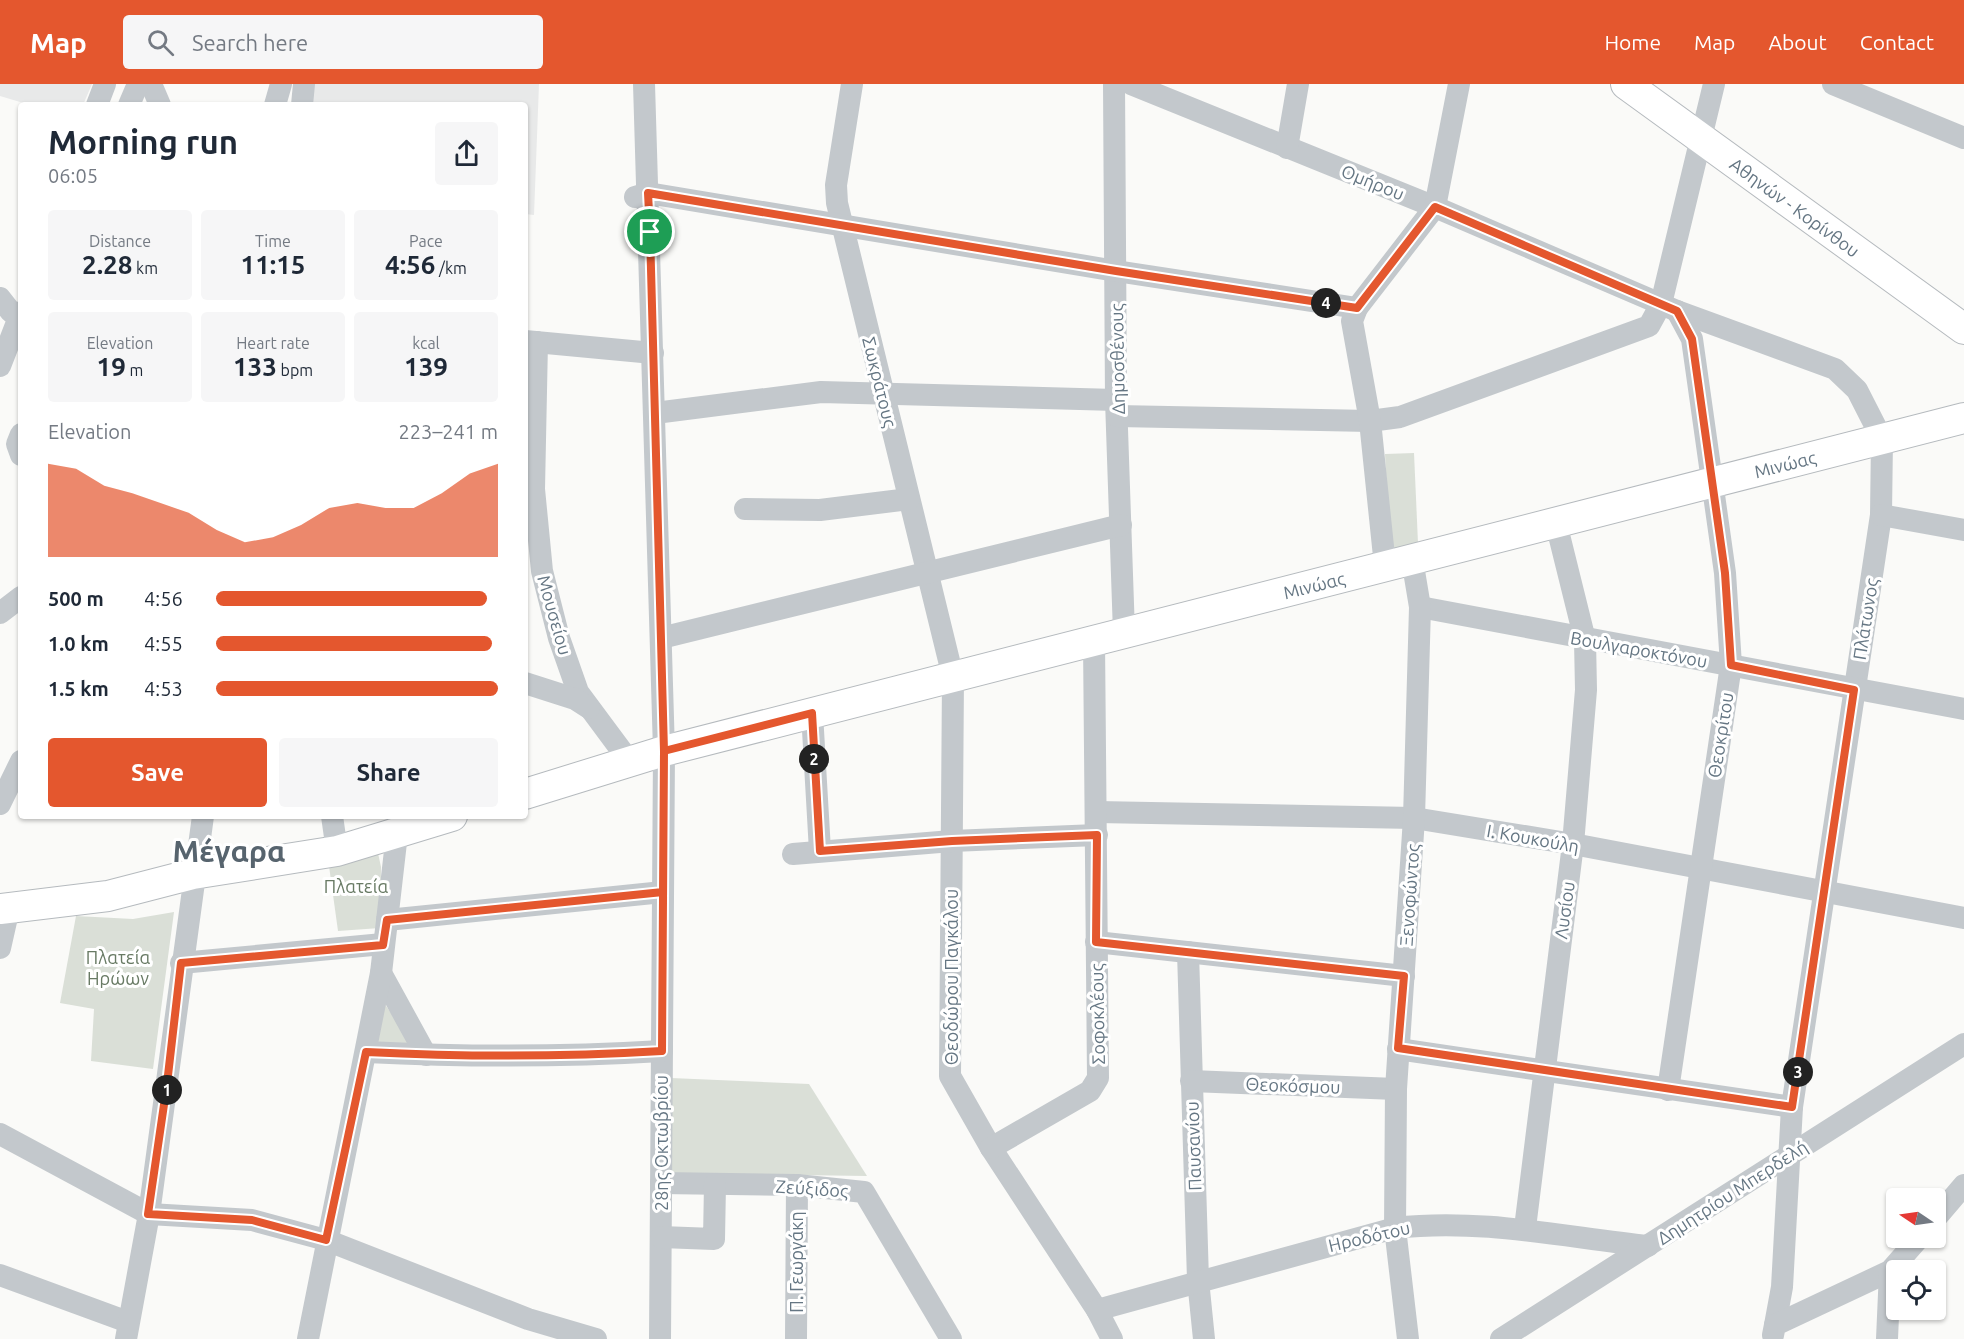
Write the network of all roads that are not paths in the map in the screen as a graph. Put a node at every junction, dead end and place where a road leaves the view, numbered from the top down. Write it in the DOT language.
graph roads {
  1 [pos="105,84"];
  2 [pos="138,84"];
  3 [pos="151,84"];
  4 [pos="281,84"];
  5 [pos="304,84"];
  6 [pos="644,84"];
  7 [pos="852,84"];
  8 [pos="1114,84"];
  9 [pos="1131,84"];
  10 [pos="1298,84"];
  11 [pos="1459,84"];
  12 [pos="1626,84"];
  13 [pos="1714,84"];
  14 [pos="1833,84"];
  15 [pos="98,102"];
  16 [pos="130,102"];
  17 [pos="159,102"];
  18 [pos="276,102"];
  19 [pos="302,102"];
  20 [pos="1701,138"];
  21 [pos="1964,138"];
  22 [pos="1287,148"];
  23 [pos="642,195"];
  24 [pos="1435,207"];
  25 [pos="841,226"];
  26 [pos="1116,271"];
  27 [pos="0,298"];
  28 [pos="1357,308"];
  29 [pos="1669,308"];
  30 [pos="18,322"];
  31 [pos="18,325"];
  32 [pos="1964,329"];
  33 [pos="531,341"];
  34 [pos="653,353"];
  35 [pos="0,366"];
  36 [pos="883,392"];
  37 [pos="1117,408"];
  38 [pos="655,413"];
  39 [pos="1964,418"];
  40 [pos="1370,421"];
  41 [pos="1882,439"];
  42 [pos="1712,483"];
  43 [pos="909,500"];
  44 [pos="745,509"];
  45 [pos="1881,515"];
  46 [pos="1556,523"];
  47 [pos="1121,525"];
  48 [pos="1964,530"];
  49 [pos="1399,563"];
  50 [pos="929,571"];
  51 [pos="18,599"];
  52 [pos="1420,607"];
  53 [pos="0,613"];
  54 [pos="1124,633"];
  55 [pos="661,638"];
  56 [pos="1585,640"];
  57 [pos="1094,641"];
  58 [pos="1731,665"];
  59 [pos="953,677"];
  60 [pos="528,684"];
  61 [pos="1854,690"];
  62 [pos="591,709"];
  63 [pos="1964,709"];
  64 [pos="812,713"];
  65 [pos="664,751"];
  66 [pos="630,762"];
  67 [pos="12,766"];
  68 [pos="528,793"];
  69 [pos="0,804"];
  70 [pos="1097,812"];
  71 [pos="1414,818"];
  72 [pos="203,819"];
  73 [pos="332,819"];
  74 [pos="434,819"];
  75 [pos="397,825"];
  76 [pos="1097,835"];
  77 [pos="952,841"];
  78 [pos="1573,844"];
  79 [pos="337,851"];
  80 [pos="820,851"];
  81 [pos="793,854"];
  82 [pos="1699,870"];
  83 [pos="194,874"];
  84 [pos="663,892"];
  85 [pos="1824,893"];
  86 [pos="4,908"];
  87 [pos="1964,918"];
  88 [pos="387,920"];
  89 [pos="1096,942"];
  90 [pos="383,945"];
  91 [pos="0,948"];
  92 [pos="1188,952"];
  93 [pos="181,963"];
  94 [pos="381,973"];
  95 [pos="1404,976"];
  96 [pos="1964,1044"];
  97 [pos="1398,1048"];
  98 [pos="662,1051"];
  99 [pos="366,1052"];
  100 [pos="426,1055"];
  101 [pos="1544,1070"];
  102 [pos="1191,1081"];
  103 [pos="1396,1089"];
  104 [pos="1668,1090"];
  105 [pos="1792,1107"];
  106 [pos="0,1134"];
  107 [pos="991,1148"];
  108 [pos="1789,1155"];
  109 [pos="661,1183"];
  110 [pos="715,1184"];
  111 [pos="796,1185"];
  112 [pos="1964,1185"];
  113 [pos="1946,1206"];
  114 [pos="148,1214"];
  115 [pos="1395,1228"];
  116 [pos="1525,1228"];
  117 [pos="661,1237"];
  118 [pos="326,1240"];
  119 [pos="1648,1245"];
  120 [pos="1910,1248"];
  121 [pos="1900,1260"];
  122 [pos="1886,1273"];
  123 [pos="0,1275"];
  124 [pos="1198,1280"];
  125 [pos="1097,1310"];
  126 [pos="1888,1320"];
  127 [pos="524,1329"];
  128 [pos="127,1330"];
  129 [pos="1773,1332"];
  130 [pos="1504,1338"];
  131 [pos="308,1339"];
  132 [pos="596,1339"];
  133 [pos="660,1339"];
  134 [pos="796,1339"];
  135 [pos="951,1339"];
  136 [pos="1112,1339"];
  137 [pos="1204,1339"];
  138 [pos="1408,1339"];
  139 [pos="1887,1339"];
  1 -- 15 [label="street"];
  2 -- 16 [label="street"];
  3 -- 17 [label="street"];
  4 -- 18 [label="street"];
  5 -- 19 [label="street"];
  6 -- 23 [label="street, 28ης Οκτωβρίου"];
  7 -- 25 [label="street, Σωκράτους"];
  8 -- 26 [label="street, Δημοσθένους"];
  9 -- 22 [label="street, Ομήρου"];
  10 -- 22 [label="street"];
  11 -- 24 [label="street"];
  12 -- 20 [label="main road, Αθηνών - Κορίνθου"];
  13 -- 20 [label="street"];
  14 -- 21 [label="street"];
  20 -- 29 [label="street"];
  20 -- 32 [label="main road, Αθηνών - Κορίνθου"];
  22 -- 24 [label="street, Ομήρου"];
  23 -- 25 [label="street"];
  23 -- 34 [label="street, 28ης Οκτωβρίου"];
  24 -- 28 [label="street"];
  24 -- 29 [label="street, Ομήρου"];
  25 -- 26 [label="street"];
  25 -- 36 [label="street, Σωκράτους"];
  26 -- 28 [label="street"];
  26 -- 37 [label="street, Δημοσθένους"];
  27 -- 30 [label="street"];
  28 -- 40 [label="street, Ξενοφώντος"];
  29 -- 40 [label="street"];
  29 -- 41 [label="street, Ομήρου"];
  29 -- 42 [label="street, Θεοκρίτου"];
  31 -- 35 [label="street"];
  33 -- 34 [label="street"];
  33 -- 62 [label="street, Μουσείου"];
  34 -- 38 [label="street, 28ης Οκτωβρίου"];
  36 -- 37 [label="street"];
  36 -- 38 [label="street"];
  36 -- 43 [label="street, Σωκράτους"];
  37 -- 40 [label="street"];
  37 -- 47 [label="street, Δημοσθένους"];
  38 -- 55 [label="street, 28ης Οκτωβρίου"];
  39 -- 41 [label="main road, Μινώας"];
  40 -- 49 [label="street, Ξενοφώντος"];
  41 -- 42 [label="main road, Μινώας"];
  41 -- 45 [label="street, Πλάτωνος"];
  42 -- 46 [label="main road, Μινώας"];
  42 -- 58 [label="street, Θεοκρίτου"];
  43 -- 44 [label="street"];
  43 -- 50 [label="street, Σωκράτους"];
  45 -- 48 [label="street"];
  45 -- 61 [label="street, Πλάτωνος"];
  46 -- 49 [label="main road, Μινώας"];
  46 -- 56 [label="street, Λυσίου"];
  47 -- 50 [label="street"];
  47 -- 54 [label="street, Δημοσθένους"];
  49 -- 52 [label="street, Ξενοφώντος"];
  49 -- 54 [label="main road, Μινώας"];
  50 -- 55 [label="street"];
  50 -- 59 [label="street, Σωκράτους"];
  51 -- 53 [label="street"];
  52 -- 56 [label="street, Βουλγαροκτόνου"];
  52 -- 71 [label="street, Ξενοφώντος"];
  54 -- 57 [label="main road, Μινώας"];
  55 -- 65 [label="street, 28ης Οκτωβρίου"];
  56 -- 58 [label="street, Βουλγαροκτόνου"];
  56 -- 78 [label="street, Λυσίου"];
  57 -- 59 [label="main road, Μινώας"];
  57 -- 70 [label="street, Σοφοκλέους"];
  58 -- 61 [label="street, Βουλγαροκτόνου"];
  58 -- 82 [label="street, Θεοκρίτου"];
  59 -- 64 [label="main road, Μινώας"];
  59 -- 77 [label="street, Θεοδώρου Παγκάλου"];
  60 -- 62 [label="street"];
  61 -- 63 [label="street, Βουλγαροκτόνου"];
  61 -- 85 [label="street, Πλάτωνος"];
  62 -- 66 [label="street, Μουσείου"];
  64 -- 65 [label="main road, Μινώας"];
  64 -- 80 [label="street"];
  65 -- 66 [label="main road, Μινώας"];
  65 -- 84 [label="street, 28ης Οκτωβρίου"];
  66 -- 68 [label="main road, Μινώας"];
  67 -- 69 [label="street"];
  70 -- 71 [label="street, Ι. Κουκούλη"];
  70 -- 76 [label="street, Σοφοκλέους"];
  71 -- 78 [label="street, Ι. Κουκούλη"];
  71 -- 95 [label="street, Ξενοφώντος"];
  72 -- 83 [label="street"];
  73 -- 79 [label="street"];
  74 -- 75 [label="main road"];
  75 -- 79 [label="main road"];
  75 -- 88 [label="street"];
  76 -- 77 [label="street"];
  76 -- 89 [label="street, Σοφοκλέους"];
  77 -- 80 [label="street"];
  77 -- 107 [label="street, Θεοδώρου Παγκάλου"];
  78 -- 82 [label="street, Ι. Κουκούλη"];
  78 -- 101 [label="street, Λυσίου"];
  79 -- 83 [label="main road"];
  80 -- 81 [label="street"];
  82 -- 85 [label="street, Ι. Κουκούλη"];
  82 -- 104 [label="street, Θεοκρίτου"];
  83 -- 86 [label="main road"];
  83 -- 93 [label="street"];
  84 -- 88 [label="street"];
  84 -- 98 [label="street, 28ης Οκτωβρίου"];
  85 -- 87 [label="street, Ι. Κουκούλη"];
  85 -- 105 [label="street, Πλάτωνος"];
  86 -- 91 [label="street"];
  88 -- 90 [label="street"];
  89 -- 92 [label="street"];
  89 -- 107 [label="street, Σοφοκλέους"];
  90 -- 93 [label="street"];
  90 -- 94 [label="street"];
  92 -- 95 [label="street"];
  92 -- 102 [label="street, Παυσανίου"];
  93 -- 114 [label="street"];
  94 -- 99 [label="street"];
  94 -- 100 [label="street"];
  95 -- 97 [label="street, Ξενοφώντος"];
  96 -- 108 [label="street, Δημητρίου Μπερδελή"];
  97 -- 101 [label="street"];
  97 -- 103 [label="street, Ξενοφώντος"];
  98 -- 100 [label="street"];
  98 -- 109 [label="street, 28ης Οκτωβρίου"];
  99 -- 100 [label="street"];
  99 -- 118 [label="street"];
  101 -- 104 [label="street"];
  101 -- 116 [label="street, Λυσίου"];
  102 -- 103 [label="street, Θεοκόσμου"];
  102 -- 124 [label="street, Παυσανίου"];
  103 -- 115 [label="street, Ξενοφώντος"];
  104 -- 105 [label="street"];
  105 -- 108 [label="street, Πλάτωνος"];
  106 -- 114 [label="street"];
  107 -- 125 [label="street, Θεοδώρου Παγκάλου"];
  108 -- 119 [label="street, Δημητρίου Μπερδελή"];
  108 -- 129 [label="street, Πλάτωνος"];
  109 -- 110 [label="street, Ζεύξιδος"];
  109 -- 117 [label="street, 28ης Οκτωβρίου"];
  110 -- 111 [label="street, Ζεύξιδος"];
  110 -- 117 [label="street"];
  111 -- 134 [label="street, Π. Γεωργάκη"];
  111 -- 135 [label="street, Ζεύξιδος"];
  112 -- 113 [label="street"];
  114 -- 118 [label="street"];
  114 -- 128 [label="street"];
  115 -- 116 [label="street, Ηροδότου"];
  115 -- 124 [label="street, Ηροδότου"];
  115 -- 138 [label="street, Ξενοφώντος"];
  116 -- 119 [label="street, Ηροδότου"];
  117 -- 133 [label="street, 28ης Οκτωβρίου"];
  118 -- 127 [label="street"];
  118 -- 131 [label="street"];
  119 -- 130 [label="street, Δημητρίου Μπερδελή"];
  120 -- 121 [label="street"];
  122 -- 129 [label="street"];
  123 -- 128 [label="street"];
  124 -- 125 [label="street, Ηροδότου"];
  124 -- 137 [label="street, Παυσανίου"];
  125 -- 136 [label="street, Θεοδώρου Παγκάλου"];
  126 -- 139 [label="street"];
  127 -- 132 [label="street"];
}
